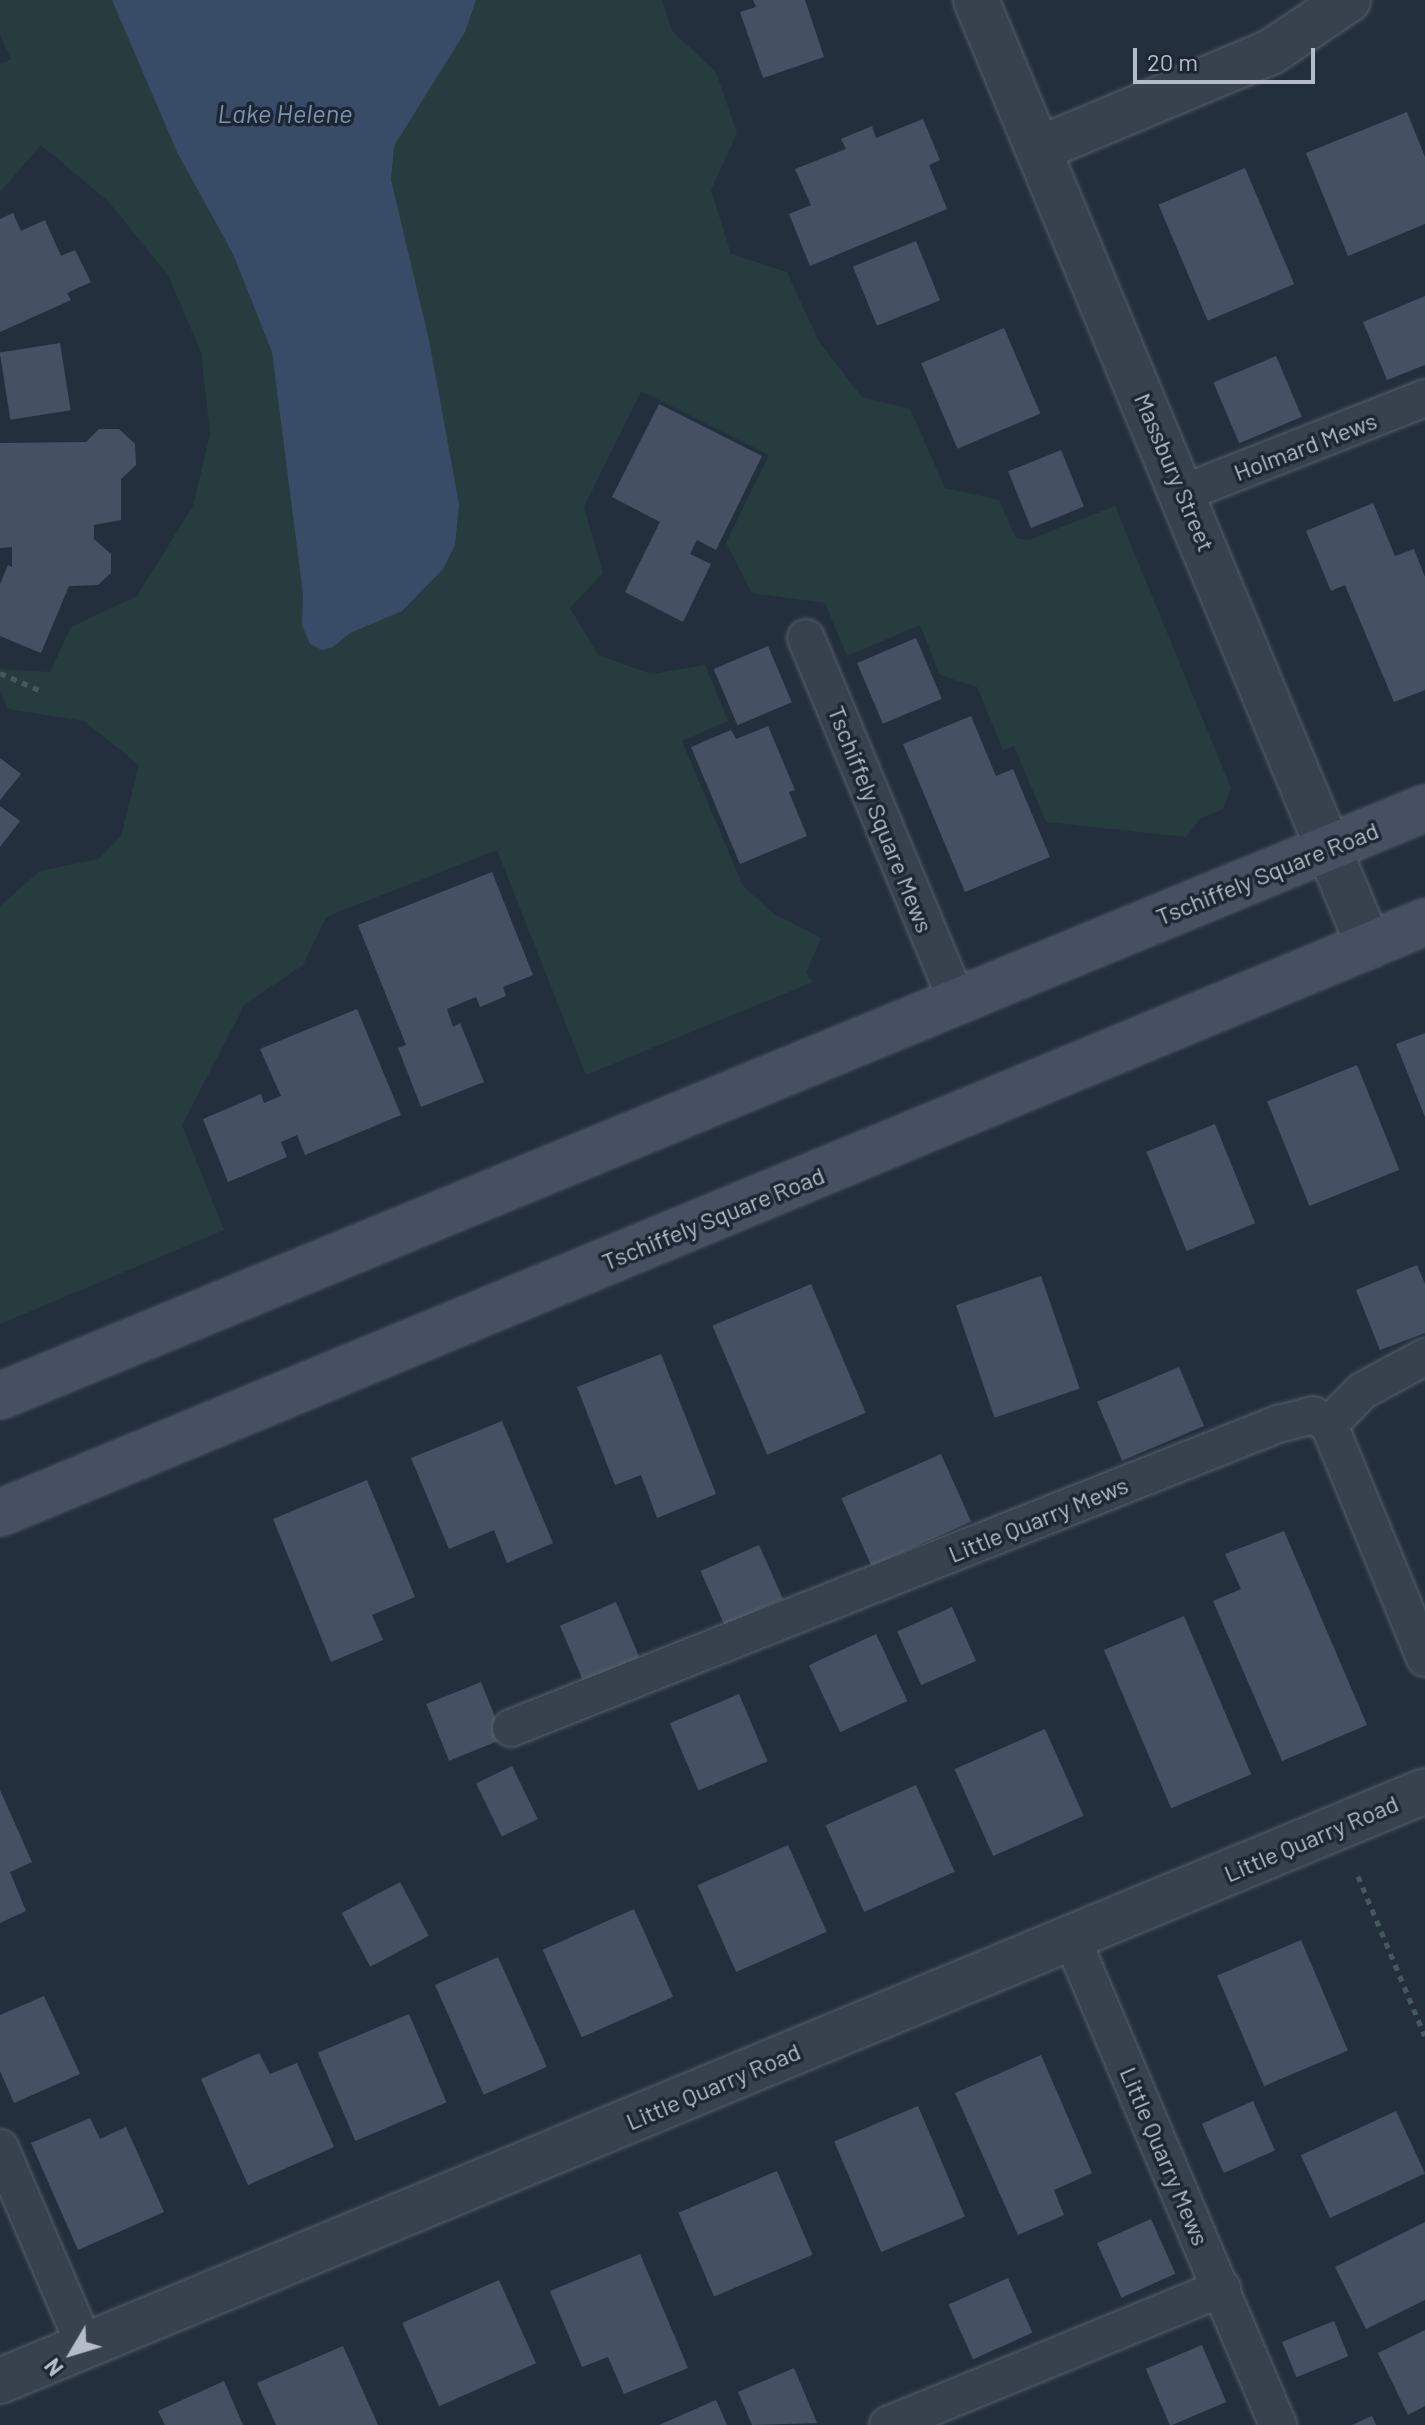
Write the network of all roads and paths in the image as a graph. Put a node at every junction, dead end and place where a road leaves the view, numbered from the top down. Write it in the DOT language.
graph roads {
  1 [pos="976,0"];
  2 [pos="1348,0"];
  3 [pos="1039,149"];
  4 [pos="1425,398"];
  5 [pos="1184,493"];
  6 [pos="806,638"];
  7 [pos="0,673"];
  8 [pos="42,691"];
  9 [pos="1425,808"];
  10 [pos="1328,848"];
  11 [pos="1425,922"];
  12 [pos="1369,946"];
  13 [pos="957,1000"];
  14 [pos="1425,1357"];
  15 [pos="0,1396"];
  16 [pos="1329,1425"];
  17 [pos="0,1513"];
  18 [pos="1425,1658"];
  19 [pos="511,1728"];
  20 [pos="1425,1791"];
  21 [pos="1337,1827"];
  22 [pos="1071,1937"];
  23 [pos="1425,2036"];
  24 [pos="0,2148"];
  25 [pos="1222,2288"];
  26 [pos="85,2346"];
  27 [pos="0,2381"];
  28 [pos="888,2425"];
  29 [pos="1278,2425"];
  1 -- 3 [label="street, Massbury Street"];
  2 -- 3 [label="street"];
  3 -- 5 [label="street, Massbury Street"];
  4 -- 5 [label="lane, Holmard Mews"];
  5 -- 10 [label="street, Massbury Street"];
  6 -- 13 [label="lane, Tschiffely Square Mews"];
  7 -- 8 [label="path"];
  9 -- 10 [label="street, Tschiffely Square Road"];
  10 -- 12 [label="street, Massbury Street"];
  10 -- 13 [label="street, Tschiffely Square Road"];
  11 -- 12 [label="street, Tschiffely Square Road"];
  12 -- 17 [label="street, Tschiffely Square Road"];
  13 -- 15 [label="street, Tschiffely Square Road"];
  14 -- 16 [label="lane"];
  16 -- 18 [label="lane"];
  16 -- 19 [label="lane, Little Quarry Mews"];
  20 -- 21 [label="street, Little Quarry Road"];
  21 -- 22 [label="street, Little Quarry Road"];
  21 -- 23 [label="path"];
  22 -- 25 [label="lane, Little Quarry Mews"];
  22 -- 26 [label="street, Little Quarry Road"];
  24 -- 26 [label="lane"];
  25 -- 28 [label="lane"];
  25 -- 29 [label="lane, Little Quarry Mews"];
  26 -- 27 [label="street, Little Quarry Road"];
}
